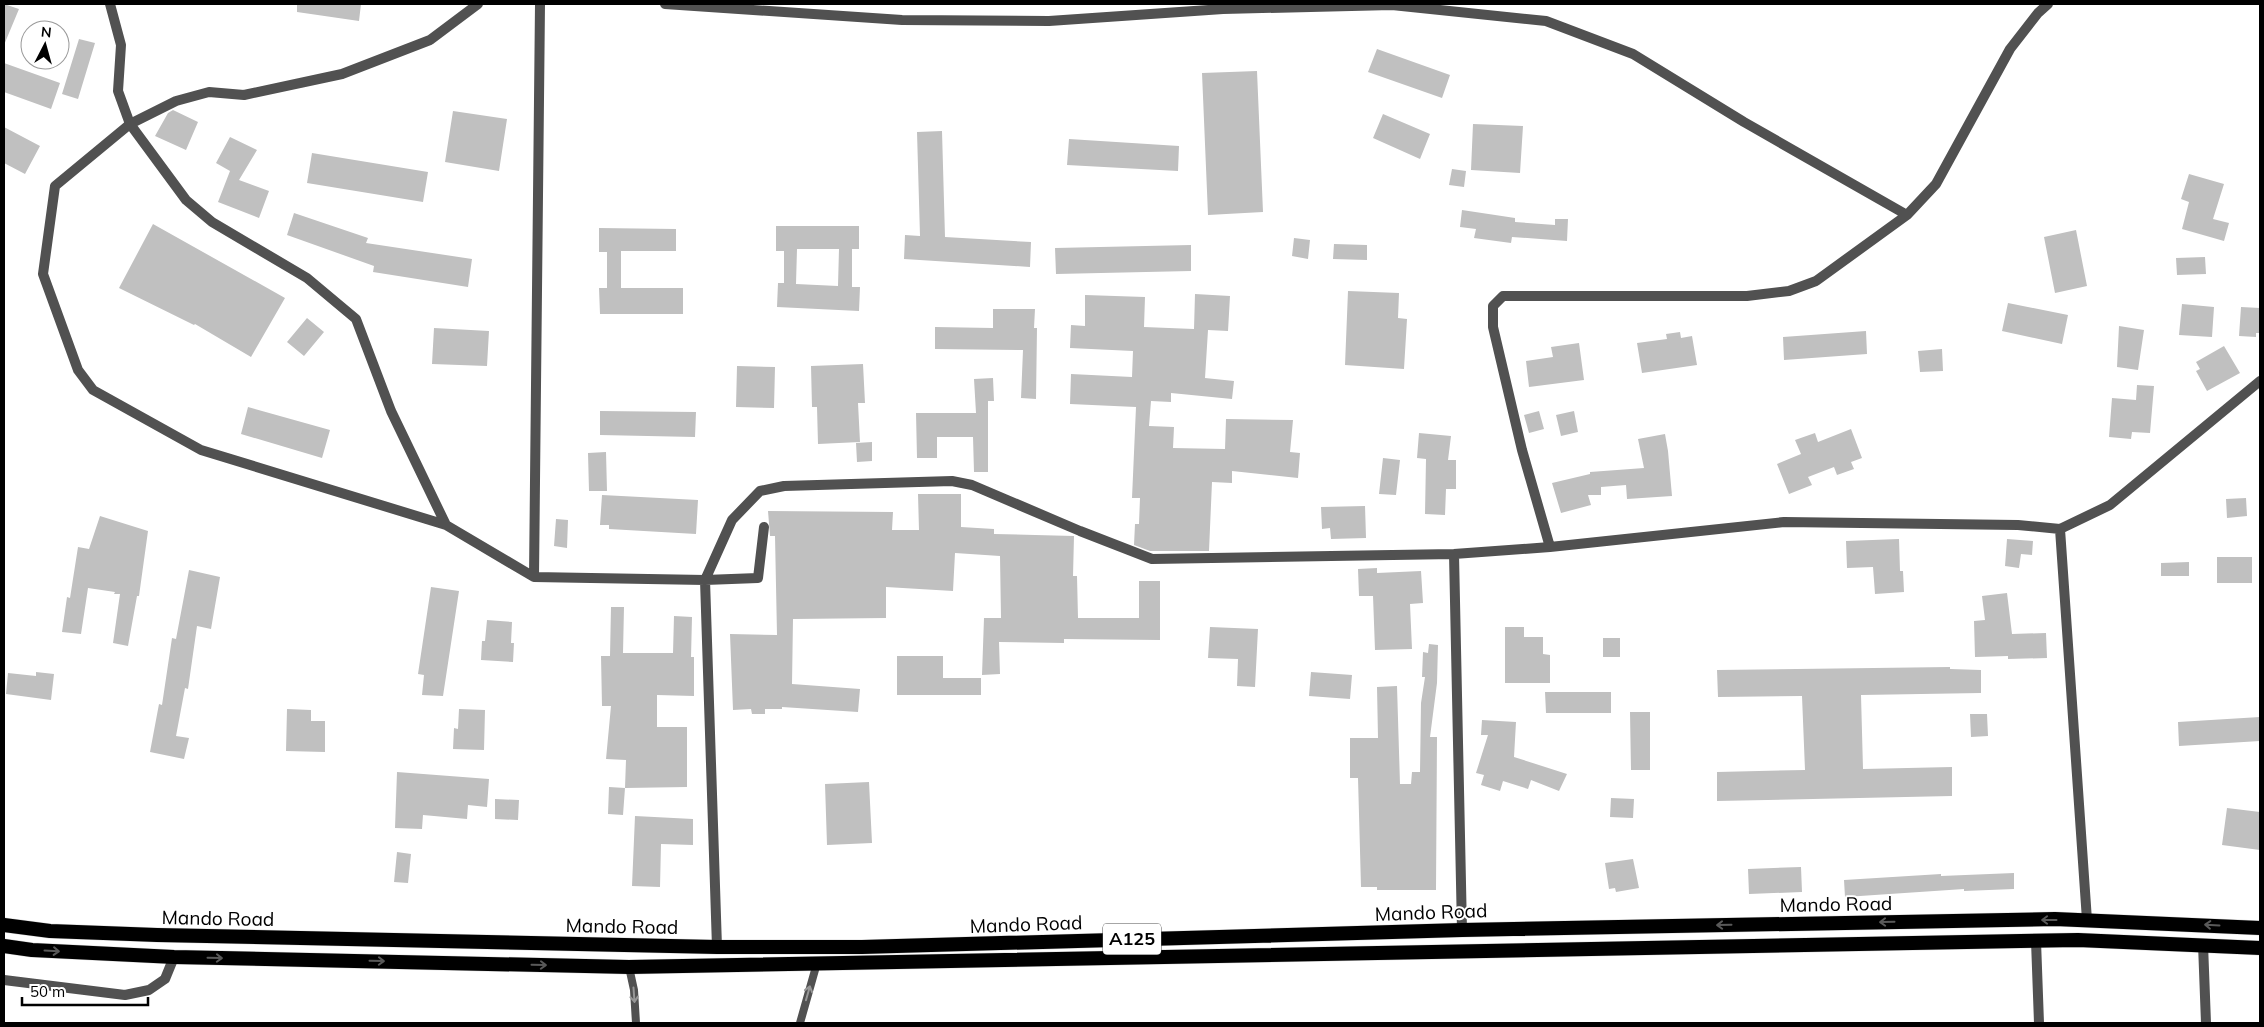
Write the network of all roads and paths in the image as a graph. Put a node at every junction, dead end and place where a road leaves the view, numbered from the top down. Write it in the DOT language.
graph roads {
  1 [pos="110,4"];
  2 [pos="478,4"];
  3 [pos="540,4"];
  4 [pos="665,4"];
  5 [pos="2048,4"];
  6 [pos="130,124"];
  7 [pos="1907,215"];
  8 [pos="2260,381"];
  9 [pos="446,525"];
  10 [pos="764,527"];
  11 [pos="2060,529"];
  12 [pos="1550,547"];
  13 [pos="1454,554"];
  14 [pos="534,577"];
  15 [pos="705,580"];
  16 [pos="2087,920"];
  17 [pos="4,925"];
  18 [pos="2260,928"];
  19 [pos="1462,930"];
  20 [pos="2036,941"];
  21 [pos="2203,944"];
  22 [pos="4,946"];
  23 [pos="717,947"];
  24 [pos="2260,948"];
  25 [pos="174,957"];
  26 [pos="817,964"];
  27 [pos="629,967"];
  28 [pos="4,980"];
  29 [pos="636,1023"];
  30 [pos="800,1023"];
  31 [pos="2039,1023"];
  32 [pos="2206,1023"];
  1 -- 6 [label="street"];
  2 -- 6 [label="street"];
  3 -- 14 [label="street"];
  4 -- 7 [label="street"];
  5 -- 7 [label="street"];
  6 -- 9 [label="street"];
  6 -- 9 [label="street"];
  7 -- 12 [label="street"];
  8 -- 11 [label="street"];
  9 -- 14 [label="street"];
  10 -- 15 [label="street"];
  11 -- 12 [label="street"];
  11 -- 16 [label="street"];
  12 -- 13 [label="street"];
  13 -- 15 [label="street"];
  13 -- 19 [label="street"];
  14 -- 15 [label="street"];
  15 -- 23 [label="street"];
  18 -- 16 [label="highway, Mando Road / A125, one-way"];
  16 -- 19 [label="highway, Mando Road / A125, one-way"];
  17 -- 23 [label="highway, Mando Road / A125"];
  19 -- 23 [label="highway, Mando Road / A125"];
  20 -- 21 [label="highway, Mando Road / A125"];
  20 -- 26 [label="highway, Mando Road / A125"];
  20 -- 31 [label="street"];
  21 -- 24 [label="highway, Mando Road / A125"];
  21 -- 32 [label="street"];
  22 -- 25 [label="highway, Mando Road / A125, one-way"];
  25 -- 27 [label="highway, Mando Road / A125, one-way"];
  25 -- 28 [label="street"];
  26 -- 27 [label="highway, Mando Road / A125"];
  30 -- 26 [label="lane, one-way"];
  27 -- 29 [label="lane, one-way"];
}
